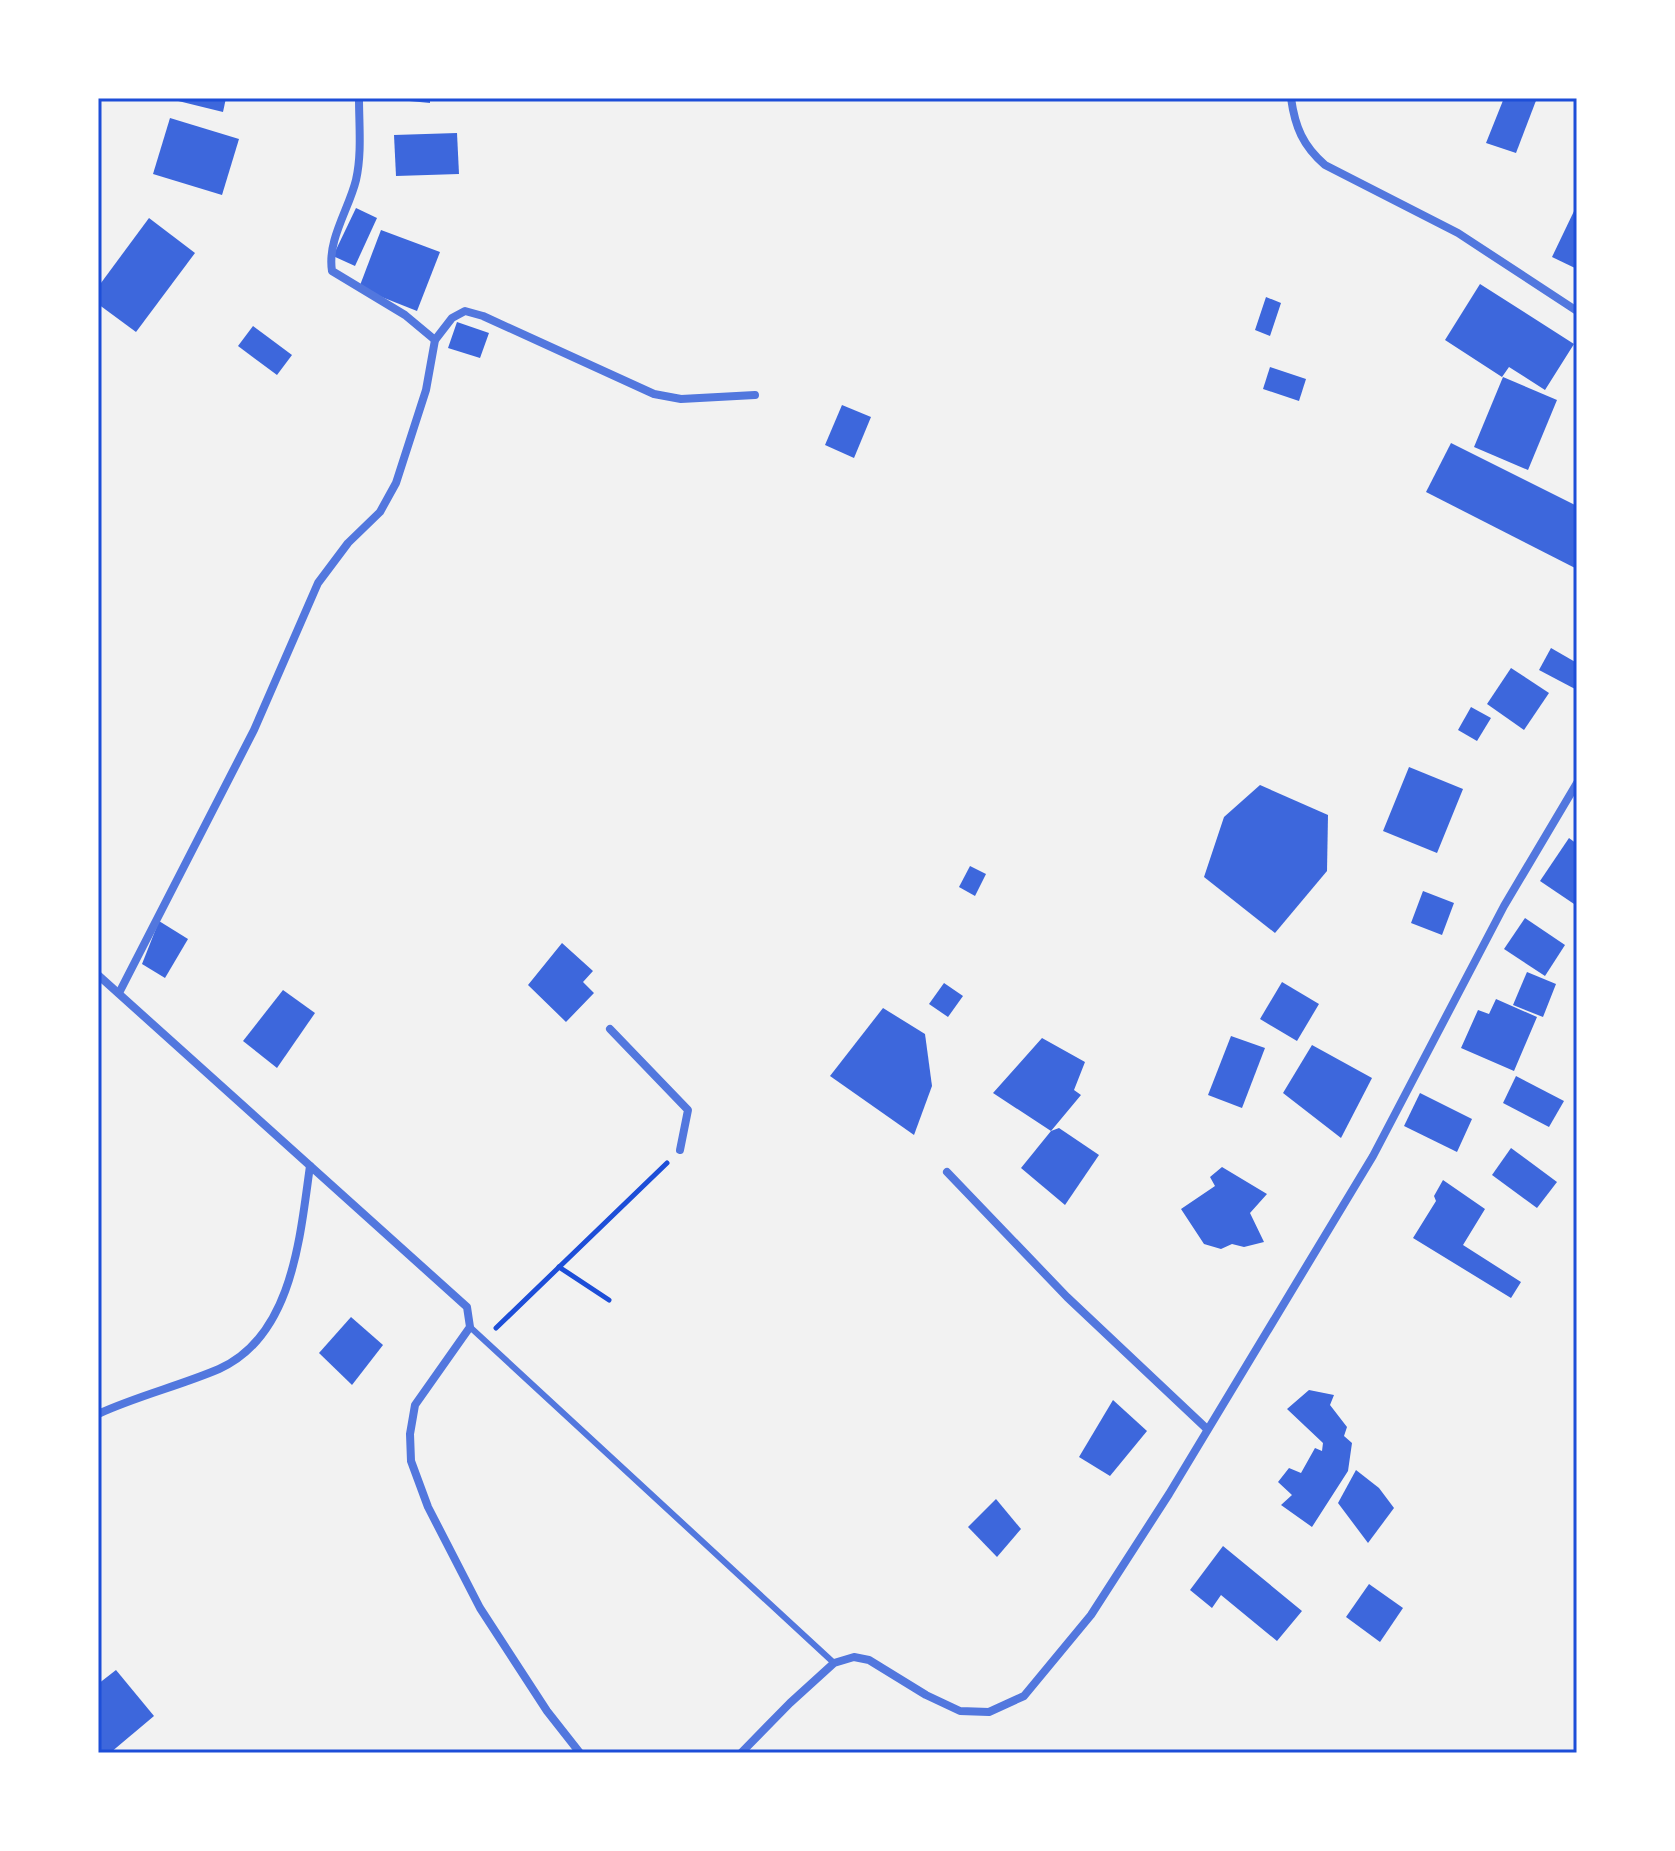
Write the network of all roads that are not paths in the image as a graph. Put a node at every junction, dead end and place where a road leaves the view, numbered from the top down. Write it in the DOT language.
graph roads {
  1 [pos="359,98"];
  2 [pos="1291,98"];
  3 [pos="1577,311"];
  4 [pos="435,340"];
  5 [pos="755,395"];
  6 [pos="1577,783"];
  7 [pos="98,975"];
  8 [pos="119,993"];
  9 [pos="610,1029"];
  10 [pos="680,1150"];
  11 [pos="310,1166"];
  12 [pos="947,1172"];
  13 [pos="470,1327"];
  14 [pos="98,1414"];
  15 [pos="1207,1429"];
  16 [pos="834,1663"];
  17 [pos="580,1753"];
  18 [pos="741,1753"];
  1 -- 4 [label="street"];
  2 -- 3 [label="street"];
  4 -- 5 [label="street"];
  4 -- 8 [label="street"];
  6 -- 15 [label="street"];
  7 -- 8 [label="street"];
  8 -- 11 [label="street"];
  9 -- 10 [label="street"];
  11 -- 13 [label="street"];
  11 -- 14 [label="street"];
  12 -- 15 [label="street"];
  13 -- 16 [label="lane"];
  13 -- 17 [label="street"];
  15 -- 16 [label="street"];
  16 -- 18 [label="street"];
}
